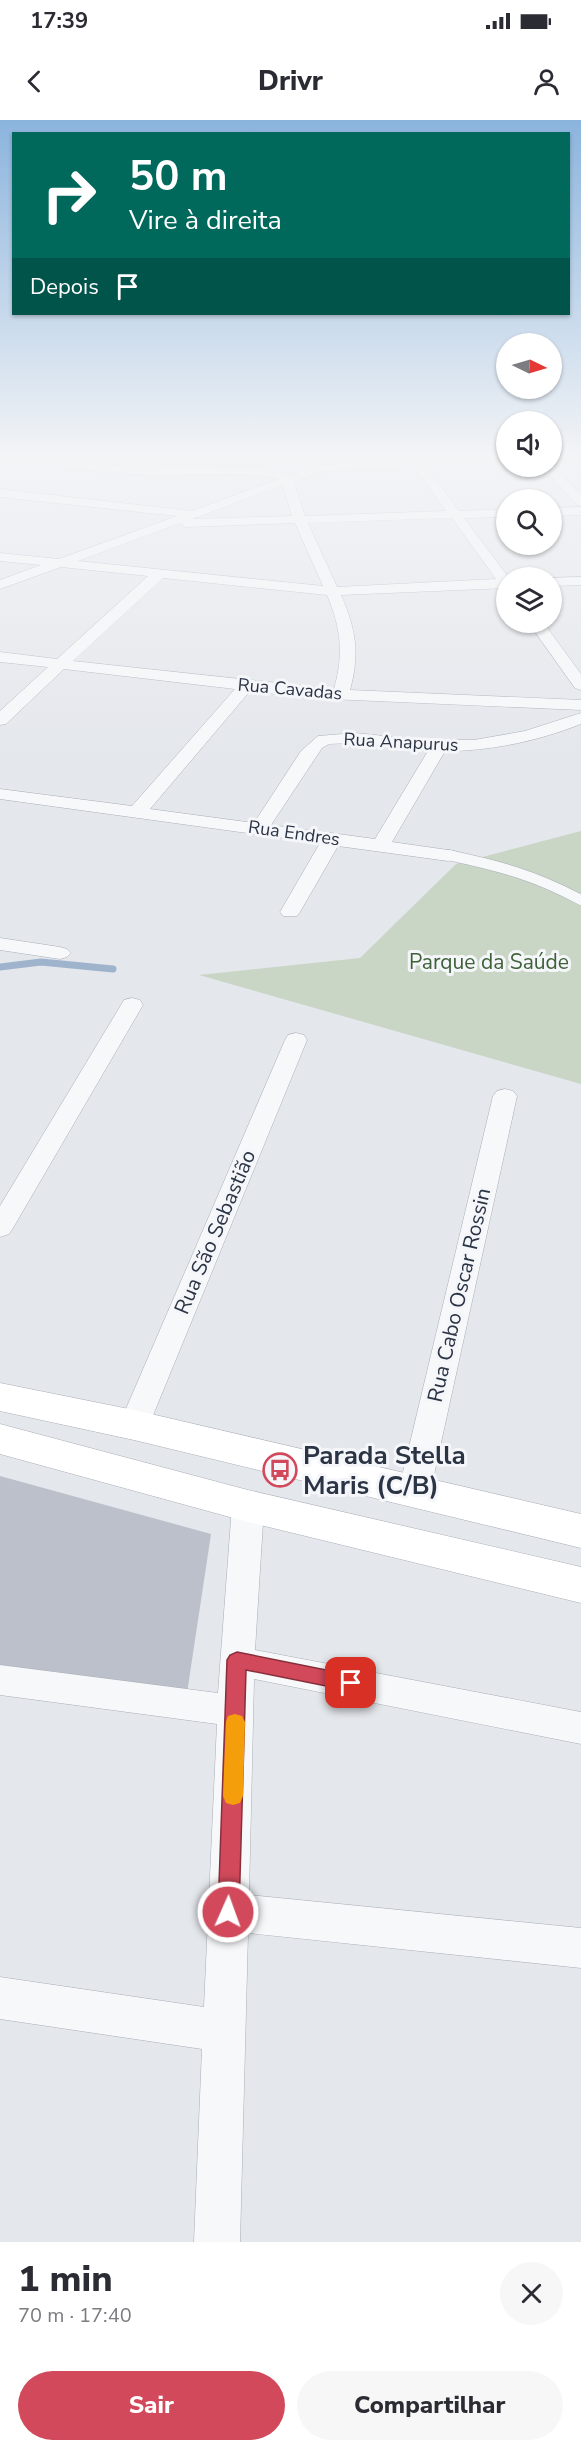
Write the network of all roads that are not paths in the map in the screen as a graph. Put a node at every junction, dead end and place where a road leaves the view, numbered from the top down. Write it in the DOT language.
graph roads {
  1 [pos="85,554"];
  2 [pos="315,554"];
  3 [pos="485,554"];
  4 [pos="0,557"];
  5 [pos="58,564"];
  6 [pos="496,569"];
  7 [pos="159,574"];
  8 [pos="581,580"];
  9 [pos="562,581"];
  10 [pos="496,584"];
  11 [pos="0,585"];
  12 [pos="331,591"];
  13 [pos="543,633"];
  14 [pos="0,657"];
  15 [pos="58,665"];
  16 [pos="581,685"];
  17 [pos="246,686"];
  18 [pos="341,694"];
  19 [pos="581,705"];
  20 [pos="581,718"];
  21 [pos="0,720"];
  22 [pos="439,746"];
  23 [pos="0,794"];
  24 [pos="137,812"];
  25 [pos="260,828"];
  26 [pos="333,838"];
  27 [pos="381,845"];
  28 [pos="448,855"];
  29 [pos="581,900"];
  30 [pos="291,912"];
  31 [pos="0,944"];
  32 [pos="60,952"];
  33 [pos="132,1005"];
  34 [pos="296,1040"];
  35 [pos="505,1096"];
  36 [pos="0,1228"];
  37 [pos="0,1397"];
  38 [pos="134,1425"];
  39 [pos="0,1439"];
  40 [pos="414,1493"];
  41 [pos="248,1506"];
  42 [pos="581,1531"];
  43 [pos="581,1585"];
  44 [pos="237,1660"];
  45 [pos="0,1680"];
  46 [pos="236,1711"];
  47 [pos="581,1728"];
  48 [pos="228,1912"];
  49 [pos="581,1948"];
  50 [pos="0,1998"];
  51 [pos="225,2031"];
  52 [pos="218,2242"];
  1 -- 5 [label="street"];
  2 -- 12 [label="street"];
  3 -- 6 [label="street"];
  4 -- 5 [label="street"];
  5 -- 7 [label="street"];
  5 -- 11 [label="street"];
  7 -- 12 [label="street"];
  7 -- 15 [label="street"];
  8 -- 9 [label="street"];
  10 -- 12 [label="street"];
  12 -- 18 [label="street"];
  13 -- 16 [label="street"];
  14 -- 15 [label="street, Rua Cavadas"];
  15 -- 17 [label="street, Rua Cavadas"];
  15 -- 21 [label="street"];
  17 -- 18 [label="street, Rua Cavadas"];
  17 -- 24 [label="street"];
  18 -- 19 [label="street, Rua Cavadas"];
  20 -- 22 [label="street, Rua Anapurus"];
  22 -- 25 [label="street, Rua Anapurus"];
  22 -- 27 [label="street"];
  23 -- 24 [label="street, Rua Endres"];
  24 -- 25 [label="street, Rua Endres"];
  25 -- 26 [label="street, Rua Endres"];
  26 -- 27 [label="street, Rua Endres"];
  26 -- 30 [label="street"];
  27 -- 28 [label="street, Rua Endres"];
  28 -- 29 [label="lane, Rua Endres"];
  31 -- 32 [label="street"];
  33 -- 36 [label="street"];
  34 -- 38 [label="street, Rua São Sebastião"];
  35 -- 40 [label="street, Rua Cabo Oscar Rossin"];
  37 -- 38 [label="main road"];
  38 -- 40 [label="main road"];
  39 -- 41 [label="main road"];
  40 -- 42 [label="main road"];
  41 -- 43 [label="main road"];
  41 -- 44 [label="street"];
  44 -- 46 [label="street"];
  44 -- 47 [label="street"];
  45 -- 46 [label="street"];
  46 -- 48 [label="street"];
  48 -- 49 [label="street"];
  48 -- 51 [label="street"];
  50 -- 51 [label="street"];
  51 -- 52 [label="street"];
}
